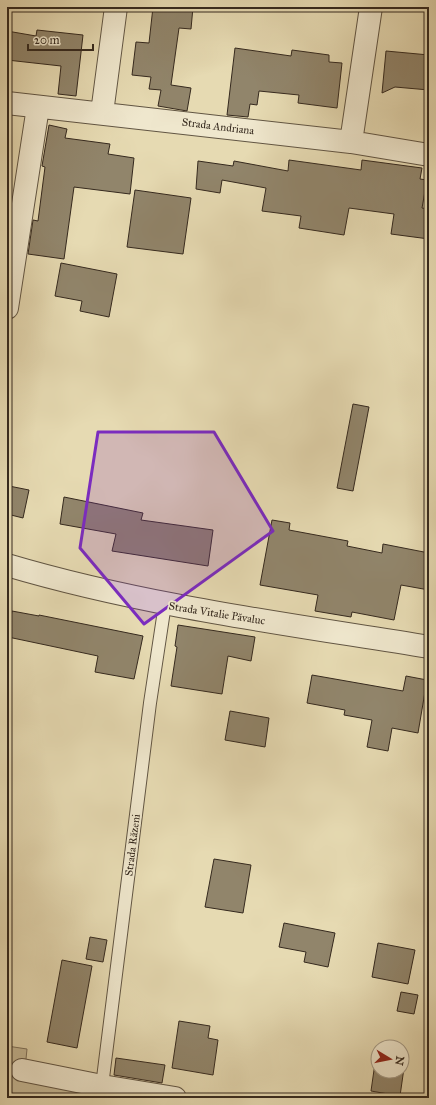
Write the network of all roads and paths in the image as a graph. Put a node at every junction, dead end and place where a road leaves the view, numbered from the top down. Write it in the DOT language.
graph roads {
  1 [pos="116,7"];
  2 [pos="371,7"];
  3 [pos="7,103"];
  4 [pos="38,107"];
  5 [pos="102,113"];
  6 [pos="351,142"];
  7 [pos="429,156"];
  8 [pos="7,308"];
  9 [pos="7,565"];
  10 [pos="165,604"];
  11 [pos="429,648"];
  12 [pos="22,1070"];
  13 [pos="102,1086"];
  14 [pos="175,1098"];
  1 -- 5 [label="street"];
  2 -- 6 [label="street"];
  3 -- 4 [label="street, Strada Andriana"];
  4 -- 5 [label="street, Strada Andriana"];
  4 -- 8 [label="street"];
  5 -- 6 [label="street, Strada Andriana"];
  6 -- 7 [label="street, Strada Andriana"];
  9 -- 10 [label="street, Strada Vitalie Păvaluc"];
  10 -- 11 [label="street, Strada Vitalie Păvaluc"];
  10 -- 13 [label="lane, Strada Răzeni"];
  12 -- 13 [label="street"];
  13 -- 14 [label="street"];
}
